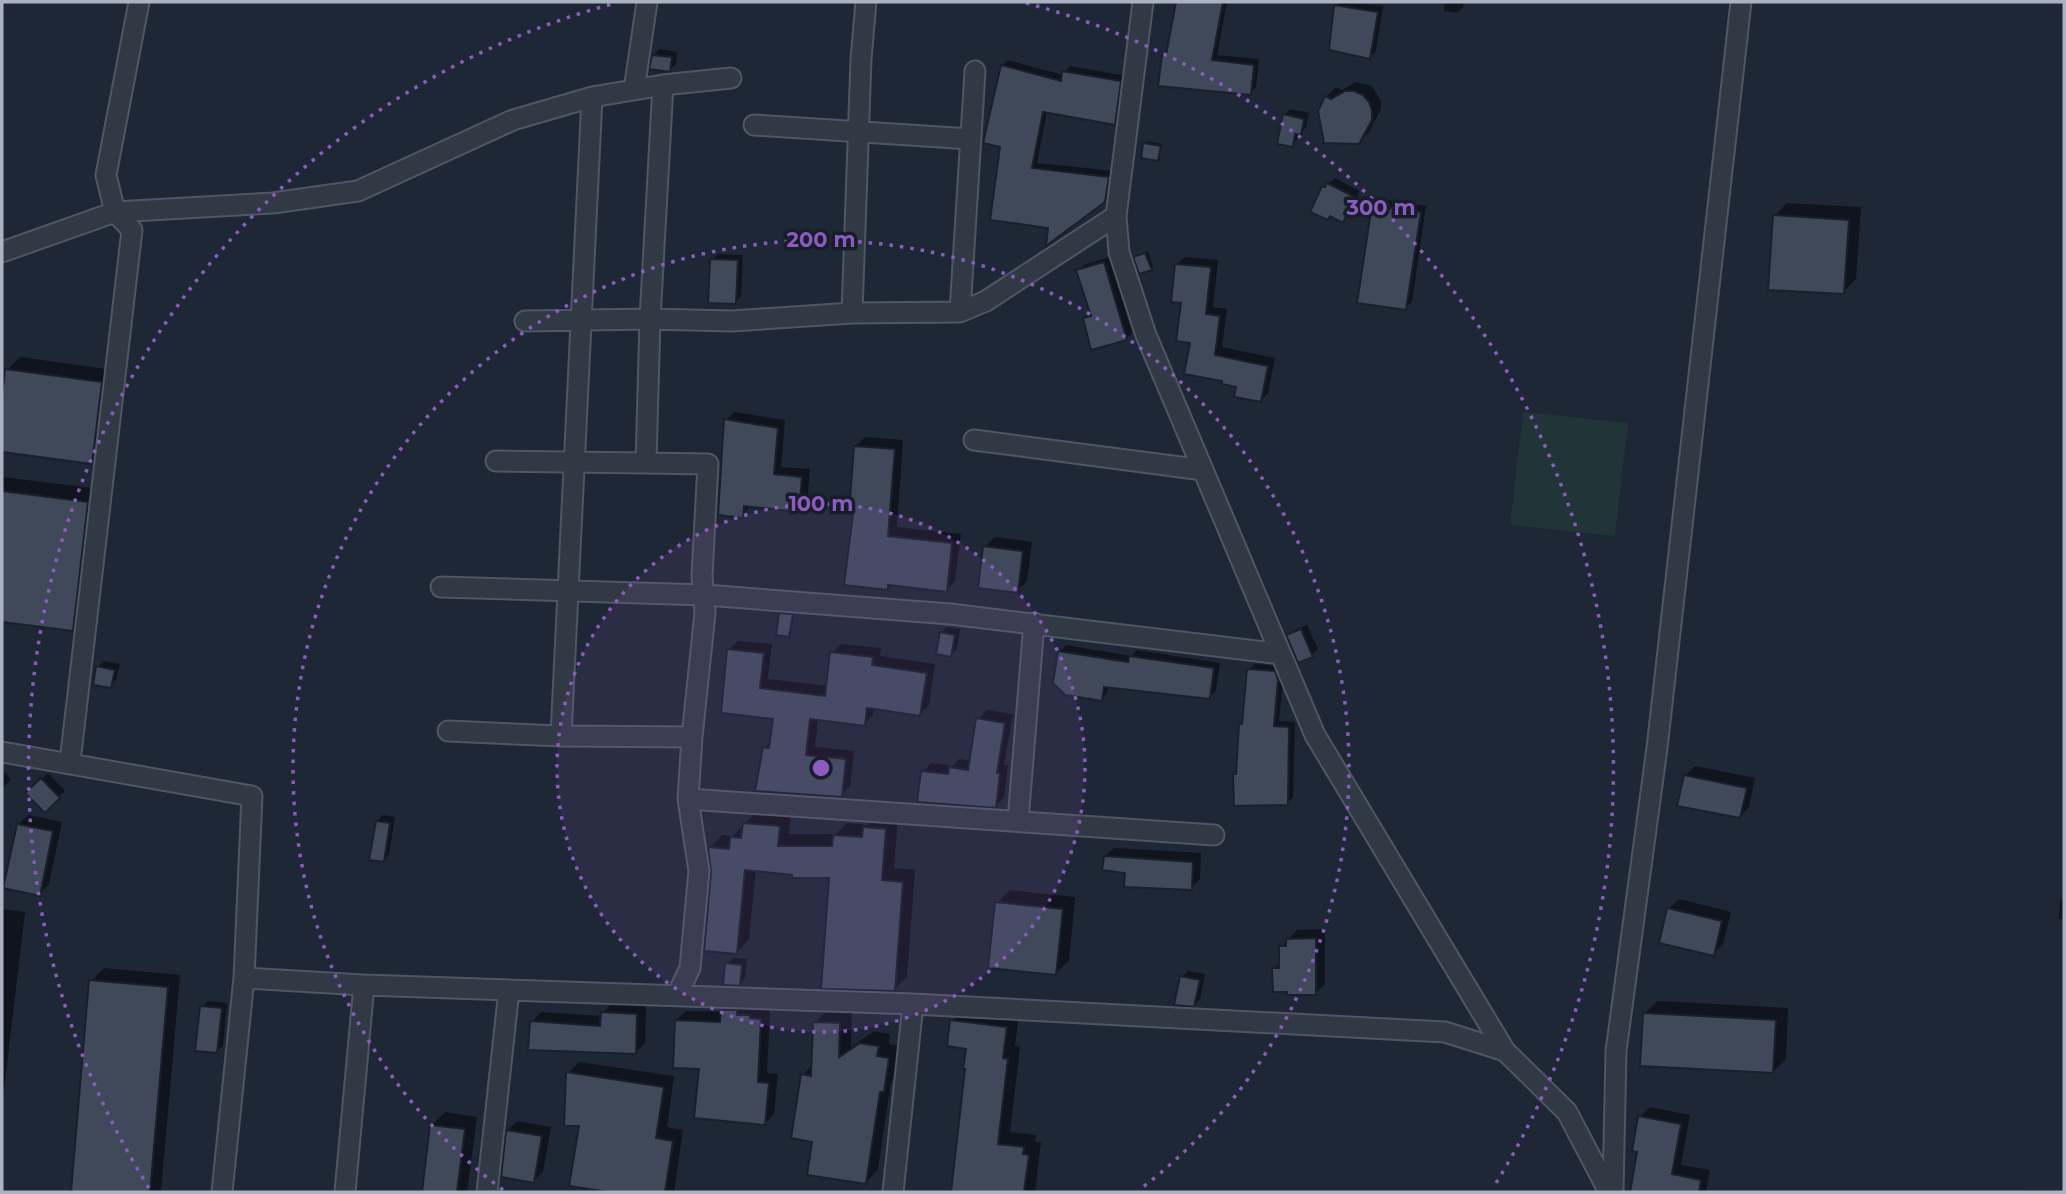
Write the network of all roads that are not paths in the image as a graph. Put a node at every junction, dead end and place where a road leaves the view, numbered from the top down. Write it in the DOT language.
graph roads {
  1 [pos="139,2"];
  2 [pos="648,2"];
  3 [pos="866,2"];
  4 [pos="1143,2"];
  5 [pos="1741,2"];
  6 [pos="975,71"];
  7 [pos="730,78"];
  8 [pos="663,85"];
  9 [pos="634,89"];
  10 [pos="592,97"];
  11 [pos="754,125"];
  12 [pos="858,132"];
  13 [pos="971,139"];
  14 [pos="115,212"];
  15 [pos="1116,216"];
  16 [pos="2,253"];
  17 [pos="960,312"];
  18 [pos="852,313"];
  19 [pos="650,319"];
  20 [pos="582,320"];
  21 [pos="526,321"];
  22 [pos="974,440"];
  23 [pos="496,461"];
  24 [pos="575,463"];
  25 [pos="646,463"];
  26 [pos="1203,470"];
  27 [pos="441,587"];
  28 [pos="568,592"];
  29 [pos="705,595"];
  30 [pos="1034,623"];
  31 [pos="1281,654"];
  32 [pos="448,731"];
  33 [pos="561,736"];
  34 [pos="692,737"];
  35 [pos="2,752"];
  36 [pos="70,762"];
  37 [pos="688,799"];
  38 [pos="1018,821"];
  39 [pos="1214,835"];
  40 [pos="244,978"];
  41 [pos="364,985"];
  42 [pos="509,990"];
  43 [pos="677,995"];
  44 [pos="913,1004"];
  45 [pos="1505,1051"];
  46 [pos="222,1192"];
  47 [pos="345,1192"];
  48 [pos="486,1192"];
  49 [pos="893,1192"];
  50 [pos="1611,1192"];
  1 -- 14 [label="street"];
  2 -- 9 [label="street"];
  3 -- 12 [label="street"];
  4 -- 15 [label="street"];
  5 -- 50 [label="street"];
  6 -- 13 [label="street"];
  7 -- 8 [label="street"];
  8 -- 9 [label="street"];
  8 -- 19 [label="street"];
  9 -- 10 [label="street"];
  10 -- 14 [label="street"];
  10 -- 20 [label="street"];
  11 -- 12 [label="street"];
  12 -- 13 [label="street"];
  12 -- 18 [label="street"];
  13 -- 17 [label="street"];
  14 -- 16 [label="street"];
  14 -- 36 [label="street"];
  15 -- 17 [label="street"];
  15 -- 26 [label="street"];
  17 -- 18 [label="street"];
  18 -- 19 [label="street"];
  19 -- 20 [label="street"];
  19 -- 25 [label="street"];
  20 -- 21 [label="street"];
  20 -- 24 [label="street"];
  22 -- 26 [label="street"];
  23 -- 24 [label="street"];
  24 -- 25 [label="street"];
  24 -- 28 [label="street"];
  25 -- 29 [label="street"];
  26 -- 31 [label="street"];
  27 -- 28 [label="street"];
  28 -- 29 [label="street"];
  28 -- 33 [label="street"];
  29 -- 30 [label="street"];
  29 -- 34 [label="street"];
  30 -- 31 [label="street"];
  30 -- 38 [label="street"];
  31 -- 45 [label="street"];
  32 -- 33 [label="street"];
  33 -- 34 [label="street"];
  34 -- 37 [label="street"];
  35 -- 36 [label="street"];
  36 -- 40 [label="street"];
  37 -- 38 [label="street"];
  37 -- 43 [label="street"];
  38 -- 39 [label="street"];
  40 -- 41 [label="street"];
  40 -- 46 [label="street"];
  41 -- 42 [label="street"];
  41 -- 47 [label="street"];
  42 -- 43 [label="street"];
  42 -- 48 [label="street"];
  43 -- 44 [label="street"];
  44 -- 45 [label="street"];
  44 -- 49 [label="street"];
  45 -- 50 [label="street"];
}
